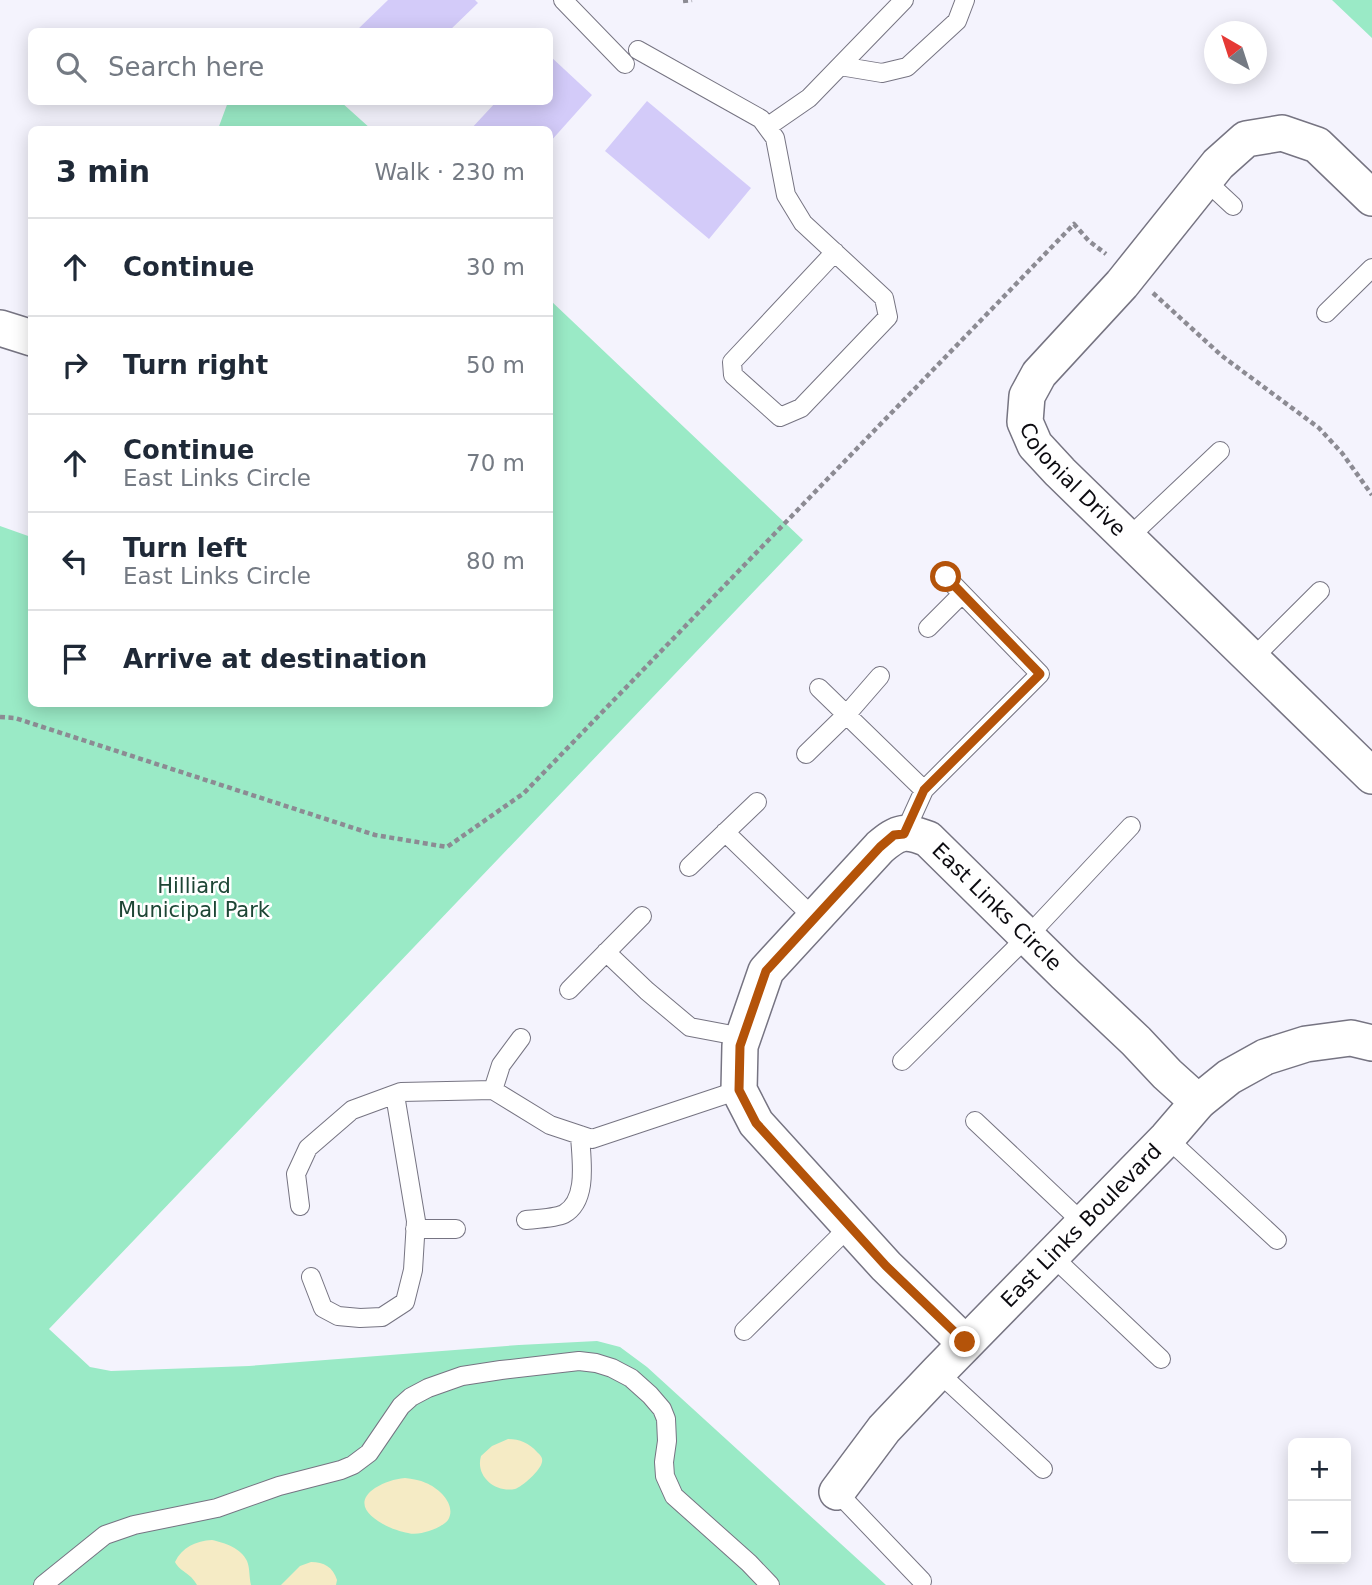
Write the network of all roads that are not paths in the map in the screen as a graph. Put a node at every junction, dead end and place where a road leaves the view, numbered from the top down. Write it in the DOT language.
graph roads {
  1 [pos="563,0"];
  2 [pos="904,0"];
  3 [pos="965,0"];
  4 [pos="638,50"];
  5 [pos="625,64"];
  6 [pos="840,66"];
  7 [pos="767,127"];
  8 [pos="1205,180"];
  9 [pos="1372,198"];
  10 [pos="1233,206"];
  11 [pos="835,253"];
  12 [pos="1372,268"];
  13 [pos="1326,313"];
  14 [pos="0,328"];
  15 [pos="28,337"];
  16 [pos="1220,451"];
  17 [pos="1128,538"];
  18 [pos="946,577"];
  19 [pos="1320,591"];
  20 [pos="962,594"];
  21 [pos="928,628"];
  22 [pos="1252,659"];
  23 [pos="880,676"];
  24 [pos="819,688"];
  25 [pos="847,714"];
  26 [pos="806,754"];
  27 [pos="1372,776"];
  28 [pos="924,790"];
  29 [pos="757,802"];
  30 [pos="1131,826"];
  31 [pos="725,832"];
  32 [pos="904,834"];
  33 [pos="689,867"];
  34 [pos="642,916"];
  35 [pos="814,918"];
  36 [pos="1027,937"];
  37 [pos="606,952"];
  38 [pos="569,990"];
  39 [pos="743,1037"];
  40 [pos="521,1038"];
  41 [pos="1372,1043"];
  42 [pos="902,1061"];
  43 [pos="493,1090"];
  44 [pos="739,1090"];
  45 [pos="395,1095"];
  46 [pos="1198,1102"];
  47 [pos="975,1121"];
  48 [pos="580,1135"];
  49 [pos="1167,1138"];
  50 [pos="300,1206"];
  51 [pos="526,1220"];
  52 [pos="1083,1223"];
  53 [pos="849,1226"];
  54 [pos="415,1229"];
  55 [pos="456,1229"];
  56 [pos="1278,1240"];
  57 [pos="1051,1255"];
  58 [pos="311,1277"];
  59 [pos="744,1331"];
  60 [pos="965,1342"];
  61 [pos="1161,1359"];
  62 [pos="938,1372"];
  63 [pos="1043,1469"];
  64 [pos="837,1492"];
  65 [pos="922,1581"];
  66 [pos="43,1585"];
  67 [pos="770,1585"];
  1 -- 5 [label="lane"];
  2 -- 6 [label="lane"];
  3 -- 6 [label="lane"];
  4 -- 7 [label="lane"];
  6 -- 7 [label="lane"];
  7 -- 11 [label="lane"];
  8 -- 9 [label="street, Colonial Drive"];
  8 -- 10 [label="lane"];
  8 -- 17 [label="street, Colonial Drive"];
  11 -- 11 [label="lane"];
  12 -- 13 [label="lane"];
  14 -- 15 [label="street"];
  16 -- 17 [label="lane"];
  17 -- 22 [label="street, Colonial Drive"];
  18 -- 20 [label="lane"];
  19 -- 22 [label="lane"];
  20 -- 21 [label="lane"];
  20 -- 28 [label="lane"];
  22 -- 27 [label="street, Colonial Drive"];
  23 -- 25 [label="lane"];
  24 -- 25 [label="lane"];
  25 -- 26 [label="lane"];
  25 -- 28 [label="lane"];
  28 -- 32 [label="lane"];
  29 -- 31 [label="lane"];
  30 -- 36 [label="lane"];
  31 -- 33 [label="lane"];
  31 -- 35 [label="lane"];
  32 -- 35 [label="street"];
  32 -- 36 [label="street, East Links Circle"];
  34 -- 37 [label="lane"];
  35 -- 39 [label="street"];
  36 -- 42 [label="lane"];
  36 -- 46 [label="street, East Links Circle"];
  37 -- 38 [label="lane"];
  37 -- 39 [label="lane"];
  39 -- 44 [label="street"];
  40 -- 43 [label="lane"];
  41 -- 46 [label="street, East Links Boulevard"];
  43 -- 45 [label="lane"];
  43 -- 48 [label="lane"];
  44 -- 48 [label="lane"];
  44 -- 53 [label="street"];
  45 -- 50 [label="lane"];
  45 -- 54 [label="lane"];
  46 -- 49 [label="street, East Links Boulevard"];
  47 -- 52 [label="lane"];
  48 -- 51 [label="lane"];
  49 -- 52 [label="street, East Links Boulevard"];
  49 -- 56 [label="lane"];
  52 -- 57 [label="street, East Links Boulevard"];
  53 -- 59 [label="lane"];
  53 -- 60 [label="street"];
  54 -- 55 [label="lane"];
  54 -- 58 [label="lane"];
  57 -- 60 [label="street, East Links Boulevard"];
  57 -- 61 [label="lane"];
  60 -- 62 [label="street, East Links Boulevard"];
  62 -- 63 [label="lane"];
  62 -- 64 [label="street, East Links Boulevard"];
  64 -- 65 [label="lane"];
  66 -- 67 [label="lane"];
}
